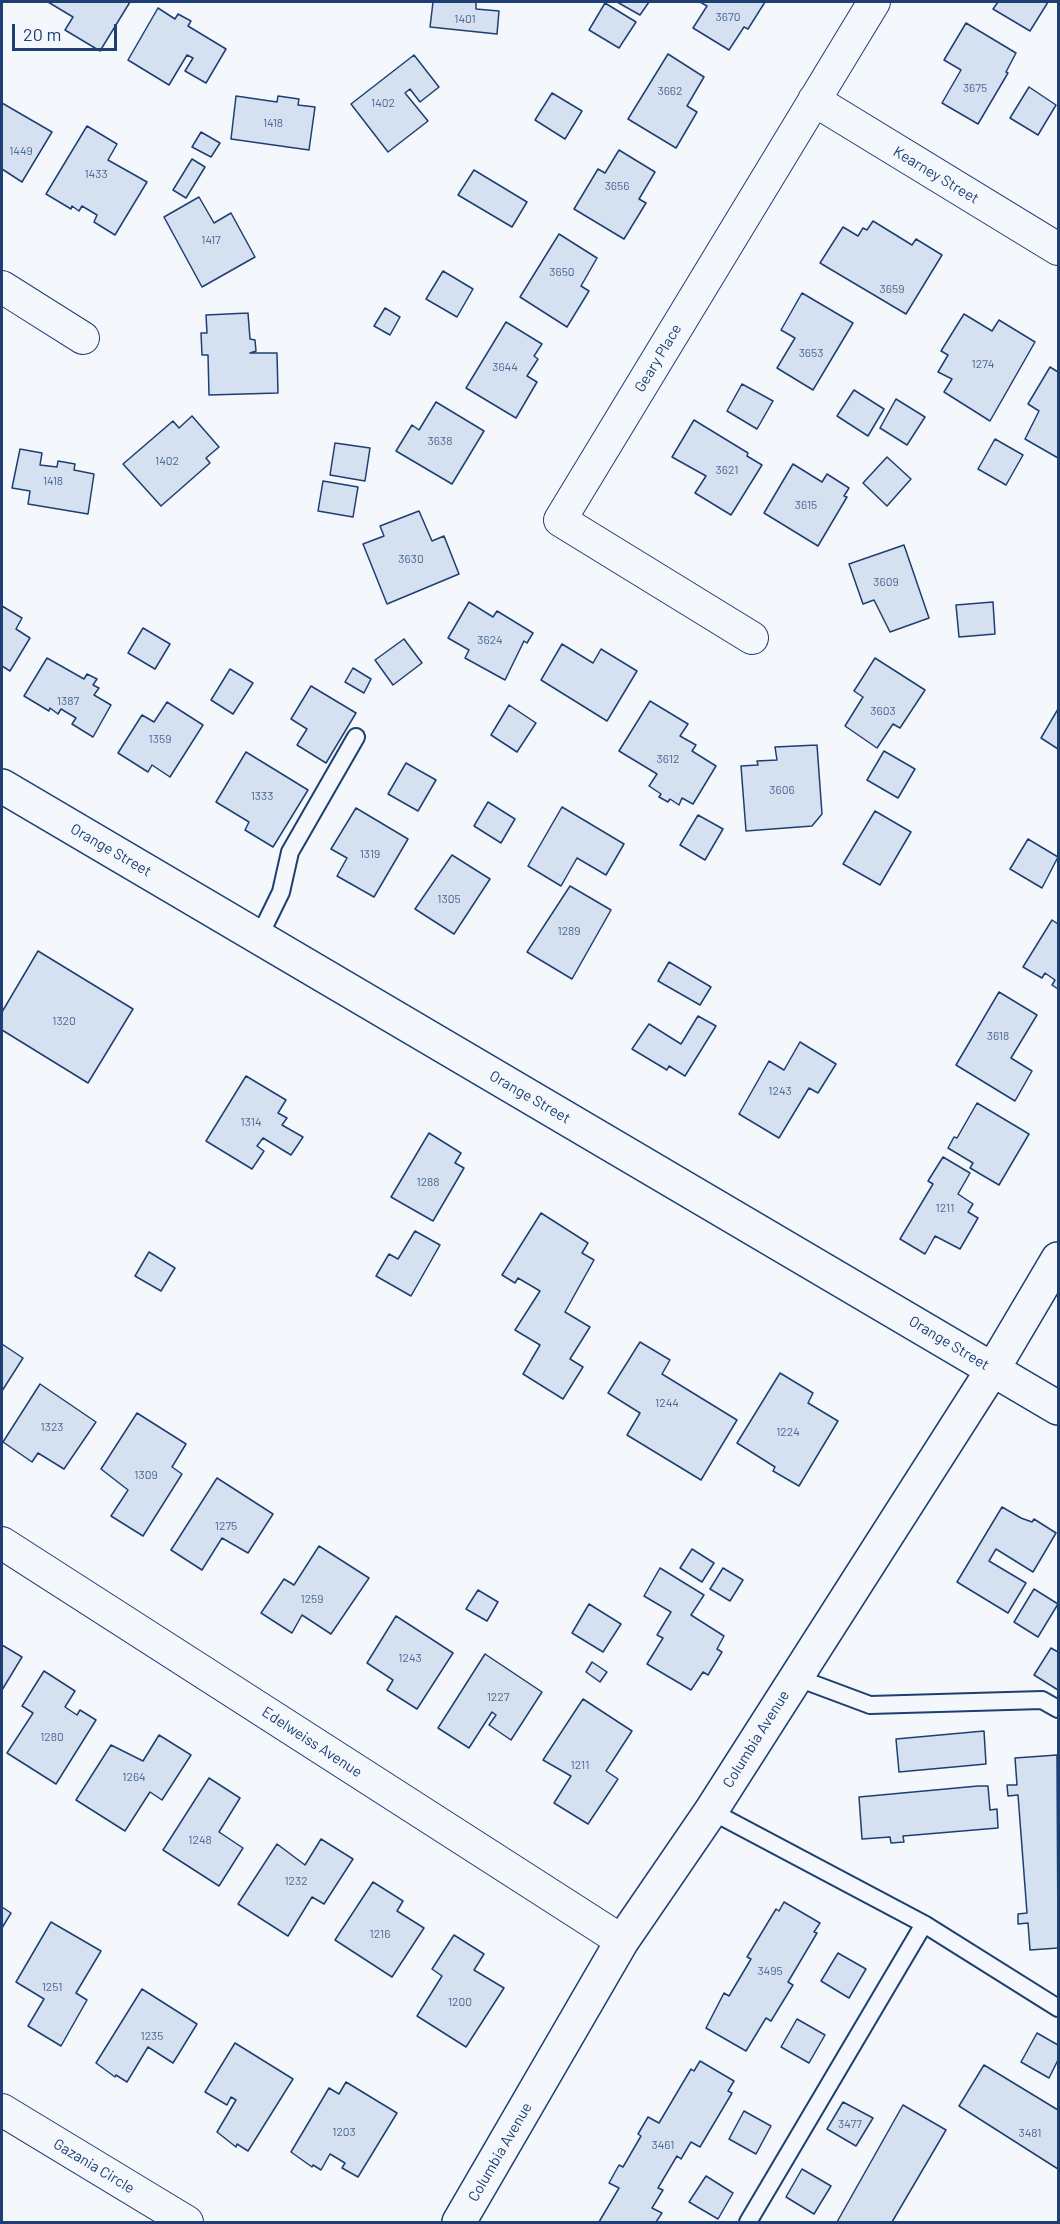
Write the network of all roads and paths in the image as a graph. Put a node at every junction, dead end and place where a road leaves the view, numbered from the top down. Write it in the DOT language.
graph roads {
  1 [pos="874,2"];
  2 [pos="814,100"];
  3 [pos="1059,249"];
  4 [pos="2,287"];
  5 [pos="83,338"];
  6 [pos="752,638"];
  7 [pos="356,737"];
  8 [pos="2,786"];
  9 [pos="259,937"];
  10 [pos="1059,1258"];
  11 [pos="993,1369"];
  12 [pos="1059,1408"];
  13 [pos="2,1543"];
  14 [pos="795,1677"];
  15 [pos="1059,1709"];
  16 [pos="711,1811"];
  17 [pos="924,1924"];
  18 [pos="622,1941"];
  19 [pos="1059,2008"];
  20 [pos="2,2110"];
  21 [pos="186,2223"];
  22 [pos="459,2223"];
  23 [pos="748,2223"];
  1 -- 2 [label="street, Geary Place"];
  2 -- 3 [label="street, Kearney Street"];
  2 -- 6 [label="street, Geary Place"];
  4 -- 5 [label="street"];
  7 -- 9 [label="lane"];
  8 -- 9 [label="street, Orange Street"];
  9 -- 11 [label="street, Orange Street"];
  10 -- 11 [label="street, Columbia Avenue"];
  11 -- 12 [label="street, Orange Street"];
  11 -- 14 [label="street, Columbia Avenue"];
  13 -- 18 [label="street, Edelweiss Avenue"];
  14 -- 15 [label="lane"];
  14 -- 16 [label="street, Columbia Avenue"];
  16 -- 17 [label="lane"];
  16 -- 18 [label="street, Columbia Avenue"];
  17 -- 19 [label="lane"];
  17 -- 23 [label="lane"];
  18 -- 22 [label="street, Columbia Avenue"];
  20 -- 21 [label="street, Gazania Circle"];
}
